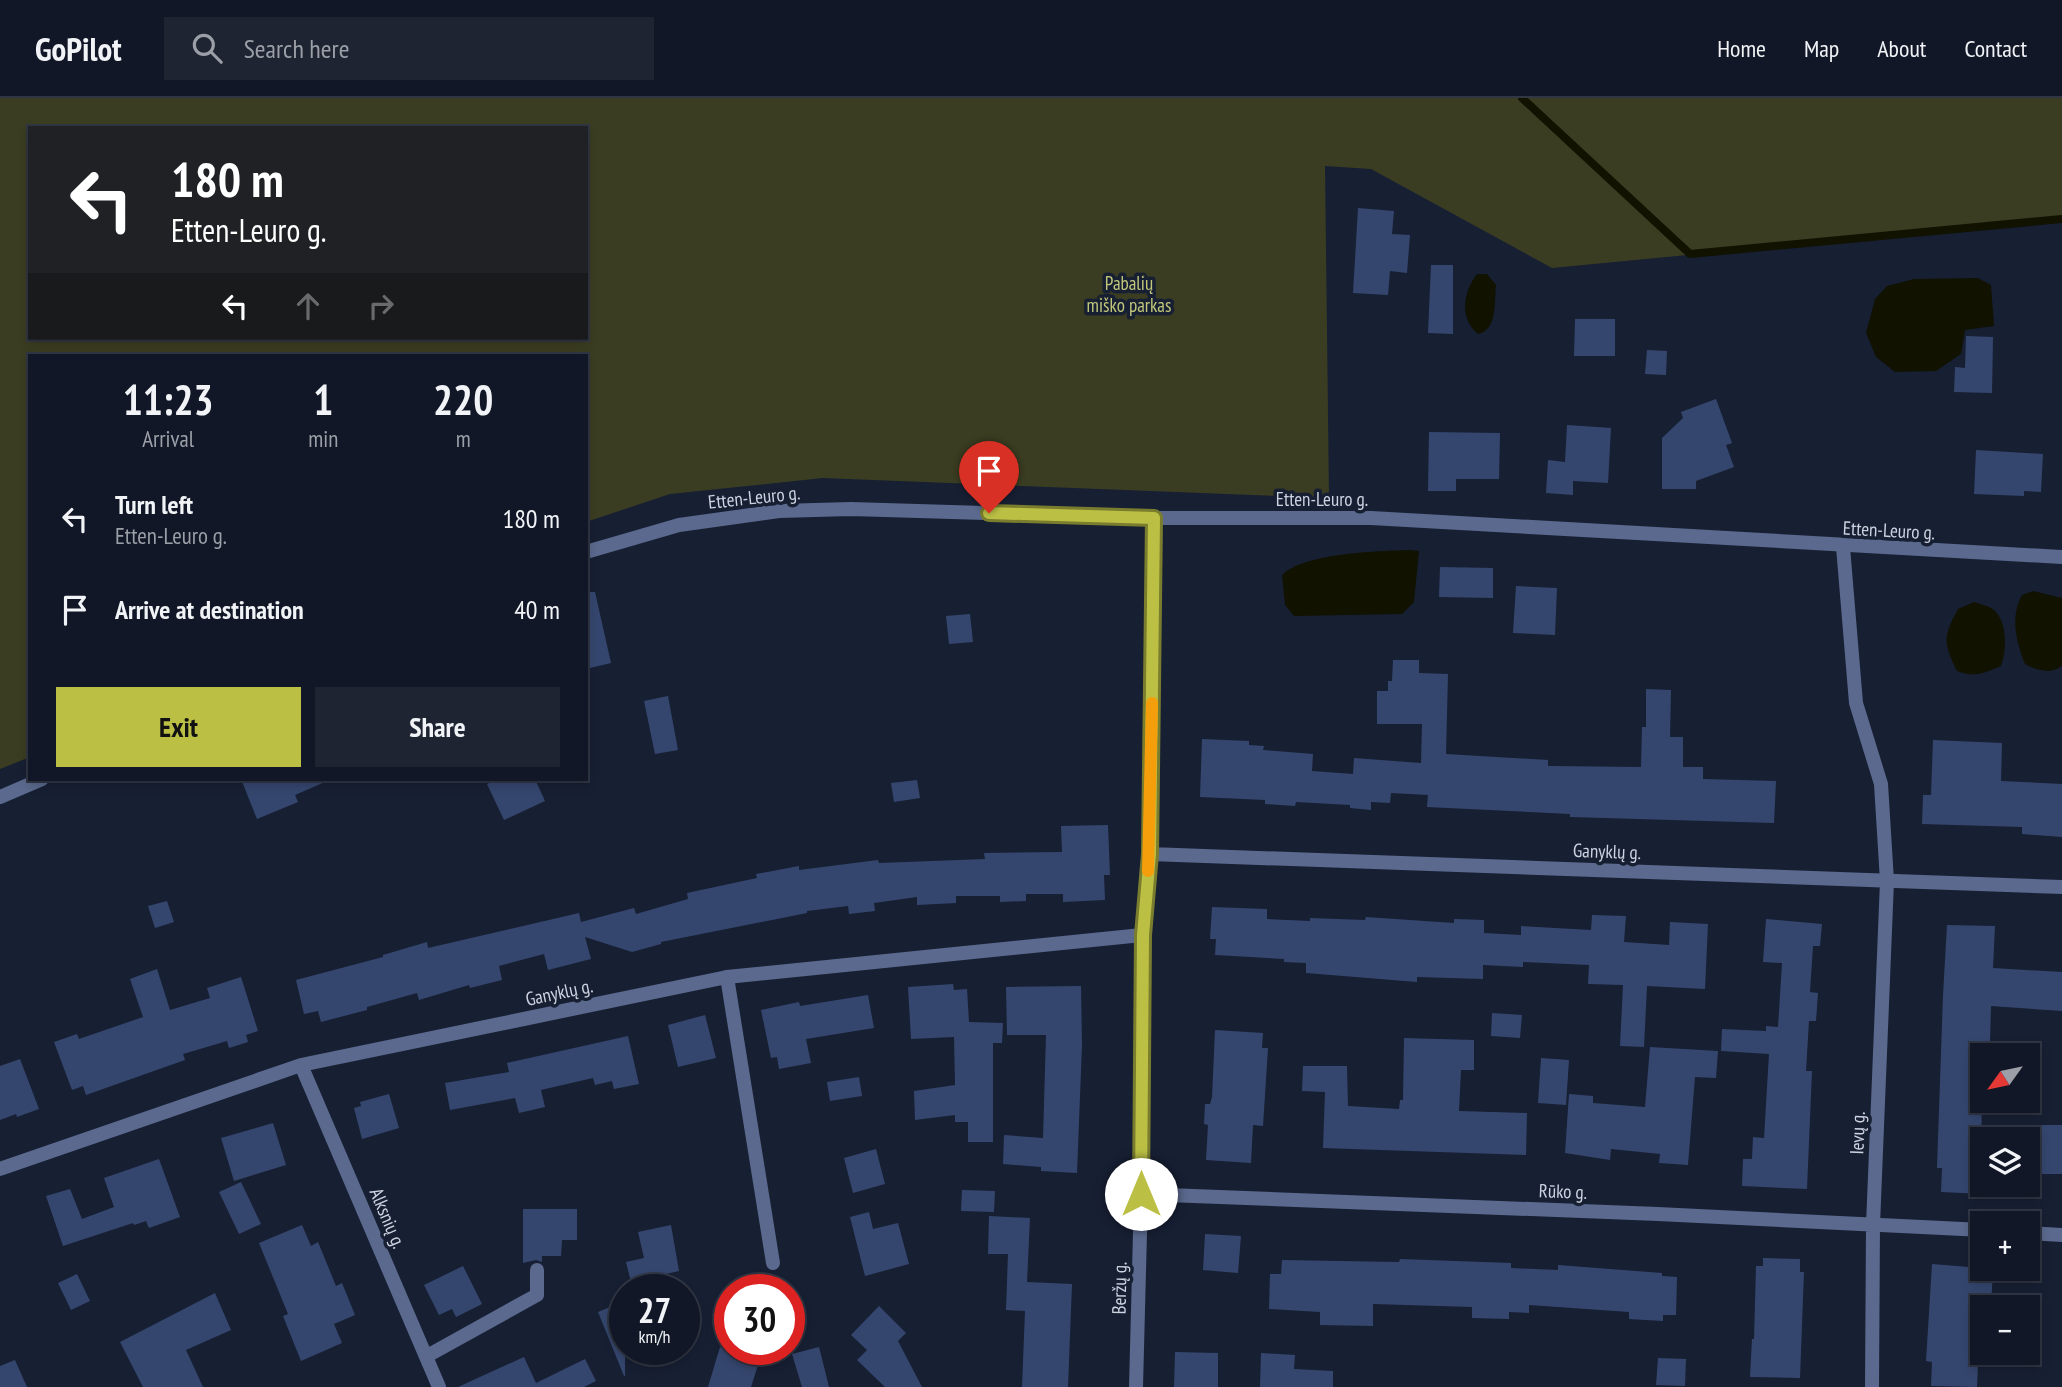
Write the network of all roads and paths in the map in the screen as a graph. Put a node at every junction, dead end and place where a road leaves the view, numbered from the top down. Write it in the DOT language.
graph roads {
  1 [pos="1154,518"];
  2 [pos="1843,547"];
  3 [pos="588,551"];
  4 [pos="2062,557"];
  5 [pos="37,781"];
  6 [pos="0,797"];
  7 [pos="1150,854"];
  8 [pos="1887,881"];
  9 [pos="2062,887"];
  10 [pos="1143,935"];
  11 [pos="727,977"];
  12 [pos="301,1065"];
  13 [pos="0,1170"];
  14 [pos="1141,1194"];
  15 [pos="1872,1225"];
  16 [pos="1970,1229"];
  17 [pos="2040,1234"];
  18 [pos="2062,1235"];
  19 [pos="773,1263"];
  20 [pos="537,1270"];
  21 [pos="427,1356"];
  22 [pos="439,1387"];
  23 [pos="1136,1387"];
  24 [pos="1872,1387"];
  1 -- 2 [label="street, Etten-Leuro g."];
  1 -- 3 [label="street, Etten-Leuro g."];
  1 -- 7 [label="street, Beržų g."];
  2 -- 4 [label="street, Etten-Leuro g."];
  2 -- 8 [label="street, Ievų g."];
  5 -- 6 [label="street"];
  7 -- 8 [label="street, Ganyklų g."];
  7 -- 10 [label="street, Beržų g."];
  8 -- 9 [label="street, Ganyklų g."];
  8 -- 15 [label="street, Ievų g."];
  10 -- 11 [label="street, Ganyklų g."];
  10 -- 14 [label="street, Beržų g."];
  11 -- 12 [label="street, Ganyklų g."];
  11 -- 19 [label="street"];
  12 -- 13 [label="street, Ganyklų g."];
  12 -- 21 [label="street, Alksnių g."];
  14 -- 15 [label="street, Rūko g."];
  14 -- 23 [label="street, Beržų g."];
  15 -- 16 [label="street, Rūko g."];
  15 -- 24 [label="street, Ievų g."];
  17 -- 18 [label="street"];
  20 -- 21 [label="street"];
  21 -- 22 [label="street, Alksnių g."];
}
